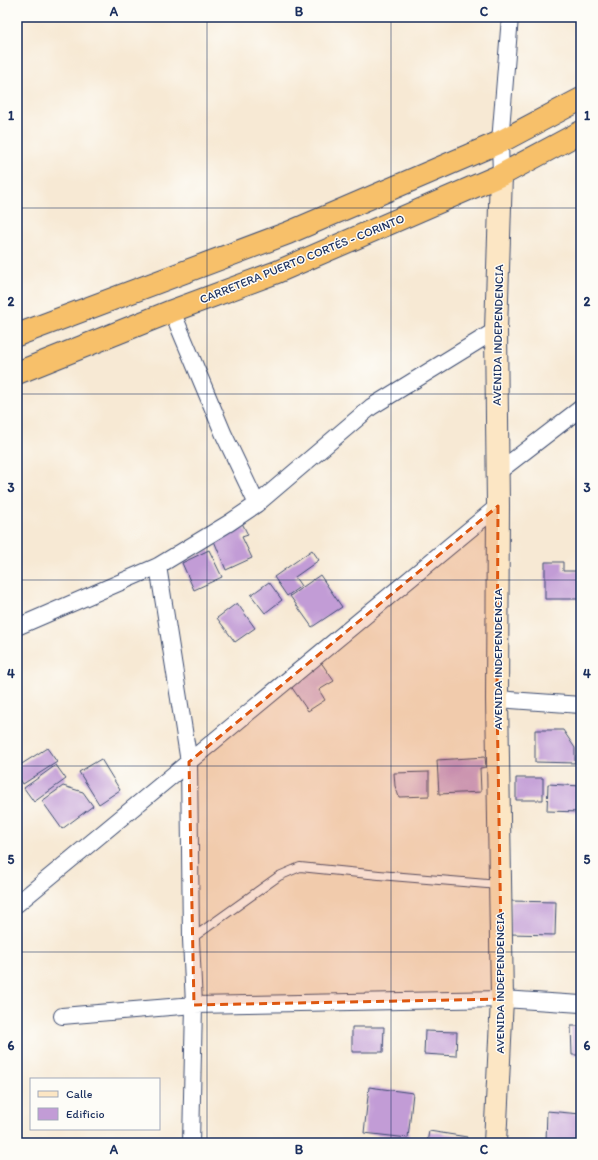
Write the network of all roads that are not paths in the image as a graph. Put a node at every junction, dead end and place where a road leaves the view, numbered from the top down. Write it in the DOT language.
graph roads {
  1 [pos="510,17"];
  2 [pos="581,99"];
  3 [pos="581,132"];
  4 [pos="500,142"];
  5 [pos="501,175"];
  6 [pos="172,311"];
  7 [pos="496,330"];
  8 [pos="17,335"];
  9 [pos="17,373"];
  10 [pos="581,408"];
  11 [pos="498,472"];
  12 [pos="257,504"];
  13 [pos="498,506"];
  14 [pos="158,566"];
  15 [pos="17,627"];
  16 [pos="497,699"];
  17 [pos="581,705"];
  18 [pos="189,762"];
  19 [pos="500,885"];
  20 [pos="17,904"];
  21 [pos="191,939"];
  22 [pos="502,999"];
  23 [pos="581,1004"];
  24 [pos="194,1005"];
  25 [pos="62,1016"];
  26 [pos="190,1143"];
  27 [pos="496,1143"];
  1 -- 4 [label="street"];
  2 -- 4 [label="highway"];
  3 -- 5 [label="highway, CARRETERA PUERTO CORTÉS - CORINTO"];
  4 -- 5 [label="street"];
  4 -- 8 [label="highway"];
  5 -- 6 [label="highway, CARRETERA PUERTO CORTÉS - CORINTO"];
  5 -- 7 [label="street, AVENIDA INDEPENDENCIA"];
  6 -- 9 [label="highway, CARRETERA PUERTO CORTÉS - CORINTO"];
  6 -- 12 [label="street"];
  7 -- 11 [label="street, AVENIDA INDEPENDENCIA"];
  7 -- 12 [label="street"];
  10 -- 11 [label="street"];
  11 -- 13 [label="street, AVENIDA INDEPENDENCIA"];
  12 -- 14 [label="street"];
  13 -- 16 [label="street, AVENIDA INDEPENDENCIA"];
  13 -- 18 [label="street"];
  14 -- 15 [label="street"];
  14 -- 18 [label="street"];
  16 -- 17 [label="street"];
  16 -- 19 [label="street, AVENIDA INDEPENDENCIA"];
  18 -- 20 [label="street"];
  18 -- 21 [label="street"];
  19 -- 21 [label="lane"];
  19 -- 22 [label="street, AVENIDA INDEPENDENCIA"];
  21 -- 24 [label="street"];
  22 -- 23 [label="street"];
  22 -- 24 [label="street"];
  22 -- 27 [label="street, AVENIDA INDEPENDENCIA"];
  24 -- 25 [label="street"];
  24 -- 26 [label="street"];
}
